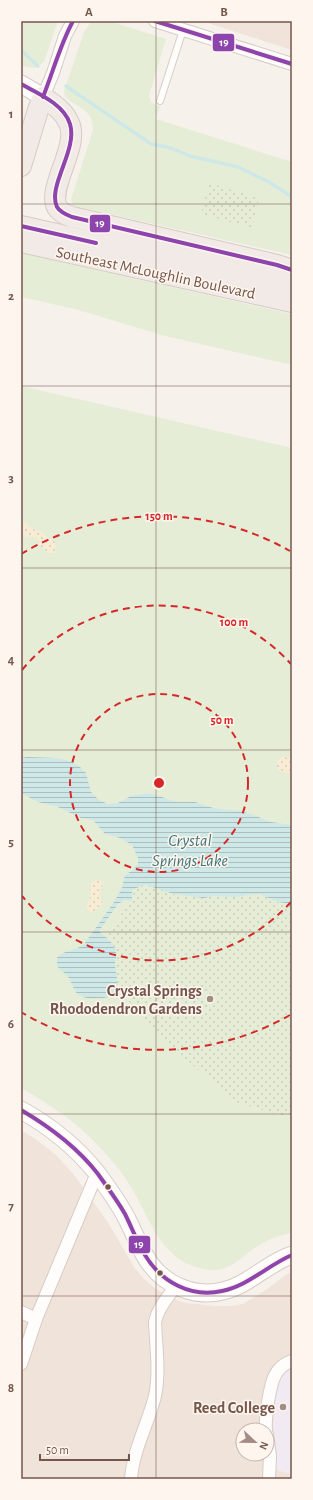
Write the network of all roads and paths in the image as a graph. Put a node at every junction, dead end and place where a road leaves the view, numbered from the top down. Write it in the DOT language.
graph roads {
  1 [pos="73,21"];
  2 [pos="155,21"];
  3 [pos="183,30"];
  4 [pos="292,64"];
  5 [pos="21,84"];
  6 [pos="43,97"];
  7 [pos="160,101"];
  8 [pos="21,166"];
  9 [pos="21,226"];
  10 [pos="21,242"];
  11 [pos="292,270"];
  12 [pos="292,287"];
  13 [pos="292,302"];
  14 [pos="21,1110"];
  15 [pos="97,1173"];
  16 [pos="292,1255"];
  17 [pos="176,1285"];
  18 [pos="21,1312"];
  19 [pos="36,1318"];
  20 [pos="292,1361"];
  21 [pos="21,1364"];
  22 [pos="265,1422"];
  23 [pos="270,1462"];
  24 [pos="131,1479"];
  25 [pos="269,1479"];
  1 -- 6 [label="street"];
  2 -- 3 [label="street"];
  3 -- 4 [label="street"];
  3 -- 7 [label="lane"];
  5 -- 6 [label="main road"];
  6 -- 8 [label="highway"];
  6 -- 11 [label="highway"];
  9 -- 12 [label="highway, Southeast McLoughlin Boulevard"];
  10 -- 13 [label="highway, Southeast McLoughlin Boulevard"];
  14 -- 15 [label="main road"];
  15 -- 17 [label="main road"];
  15 -- 19 [label="street"];
  16 -- 17 [label="main road"];
  17 -- 24 [label="street"];
  18 -- 19 [label="street"];
  19 -- 21 [label="street"];
  20 -- 22 [label="street"];
  23 -- 25 [label="street"];
}
